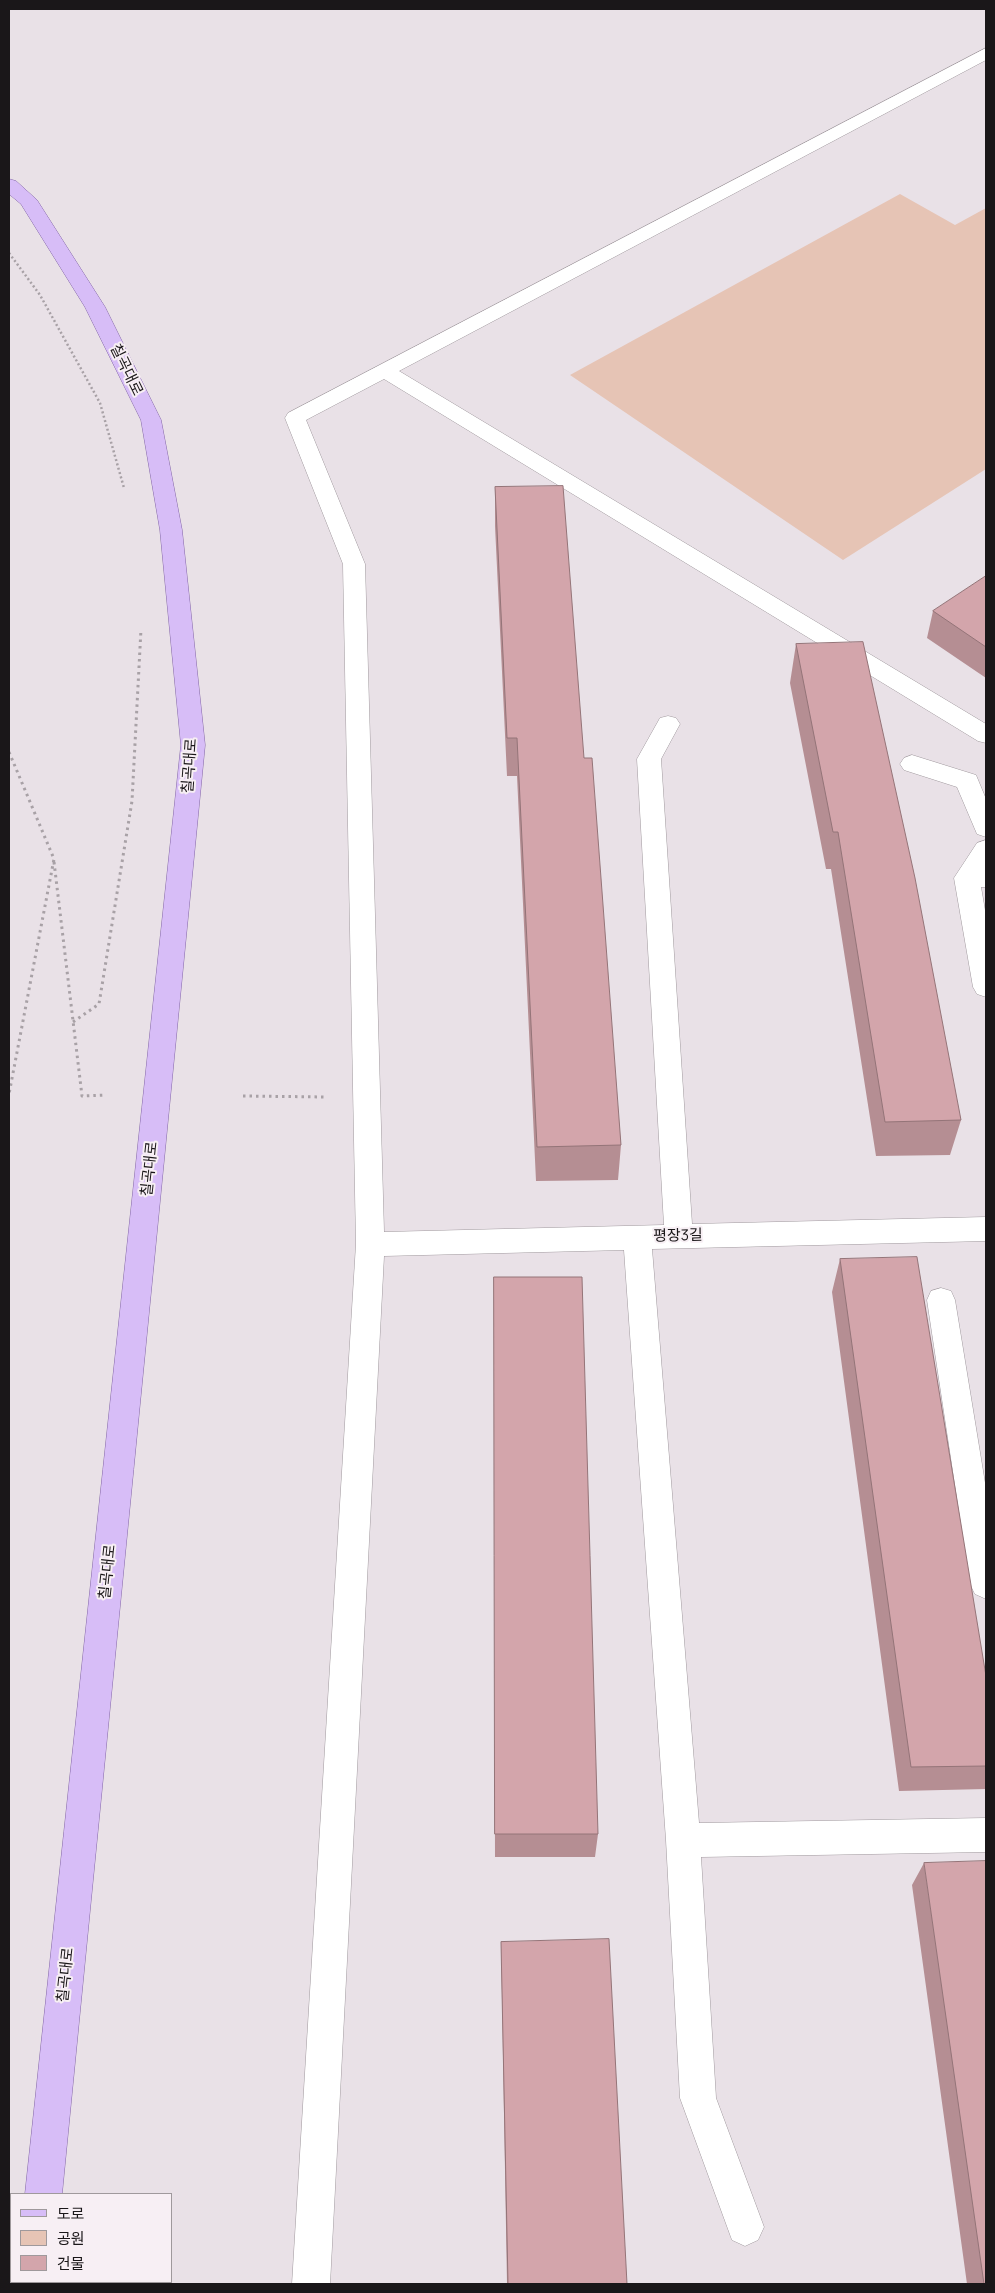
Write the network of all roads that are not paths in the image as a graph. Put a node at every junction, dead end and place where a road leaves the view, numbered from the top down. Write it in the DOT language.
graph roads {
  1 [pos="983,59"];
  2 [pos="9,185"];
  3 [pos="384,371"];
  4 [pos="668,724"];
  5 [pos="986,735"];
  6 [pos="912,764"];
  7 [pos="986,828"];
  8 [pos="986,849"];
  9 [pos="977,878"];
  10 [pos="986,987"];
  11 [pos="986,1229"];
  12 [pos="679,1236"];
  13 [pos="637,1237"];
  14 [pos="370,1244"];
  15 [pos="941,1300"];
  16 [pos="986,1584"];
  17 [pos="986,1836"];
  18 [pos="683,1840"];
  19 [pos="44,2193"];
  20 [pos="745,2227"];
  21 [pos="311,2284"];
  1 -- 3 [label="street"];
  2 -- 19 [label="main road, 칠곡대로"];
  3 -- 5 [label="street"];
  3 -- 14 [label="street"];
  4 -- 12 [label="street"];
  6 -- 7 [label="street"];
  8 -- 9 [label="street"];
  9 -- 10 [label="street"];
  11 -- 12 [label="street, 평장3길"];
  12 -- 13 [label="street, 평장3길"];
  13 -- 14 [label="street, 평장3길"];
  13 -- 18 [label="street"];
  14 -- 21 [label="street"];
  15 -- 16 [label="street"];
  17 -- 18 [label="street"];
  18 -- 20 [label="street"];
}
